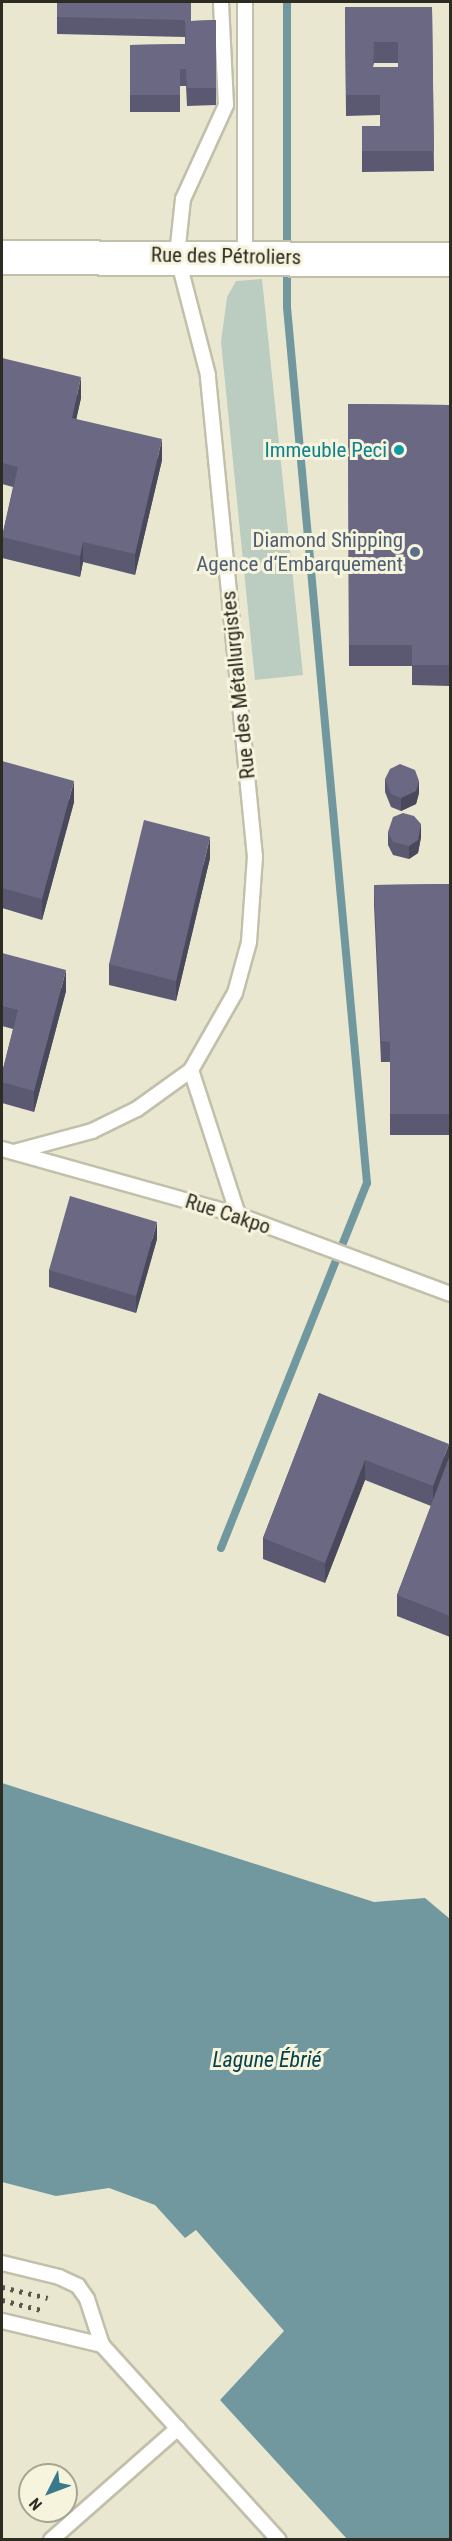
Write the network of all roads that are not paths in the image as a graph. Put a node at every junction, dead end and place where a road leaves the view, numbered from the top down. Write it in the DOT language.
graph roads {
  1 [pos="221,2"];
  2 [pos="245,2"];
  3 [pos="177,255"];
  4 [pos="251,256"];
  5 [pos="2,257"];
  6 [pos="450,259"];
  7 [pos="192,1070"];
  8 [pos="8,1151"];
  9 [pos="238,1215"];
  10 [pos="450,1294"];
  11 [pos="2,2263"];
  12 [pos="2,2321"];
  13 [pos="102,2345"];
  14 [pos="178,2428"];
  15 [pos="51,2540"];
  16 [pos="279,2540"];
  1 -- 3 [label="lane"];
  2 -- 4 [label="lane"];
  3 -- 4 [label="street, Rue des Pétroliers"];
  3 -- 5 [label="street, Rue des Pétroliers"];
  3 -- 7 [label="lane, Rue des Métallurgistes"];
  4 -- 6 [label="street, Rue des Pétroliers"];
  7 -- 8 [label="lane, Rue des Métallurgistes"];
  7 -- 9 [label="lane"];
  8 -- 9 [label="lane, Rue Cakpo"];
  9 -- 10 [label="lane, Rue Cakpo"];
  11 -- 13 [label="lane"];
  12 -- 13 [label="lane"];
  13 -- 14 [label="lane"];
  14 -- 15 [label="lane"];
  14 -- 16 [label="lane"];
}
